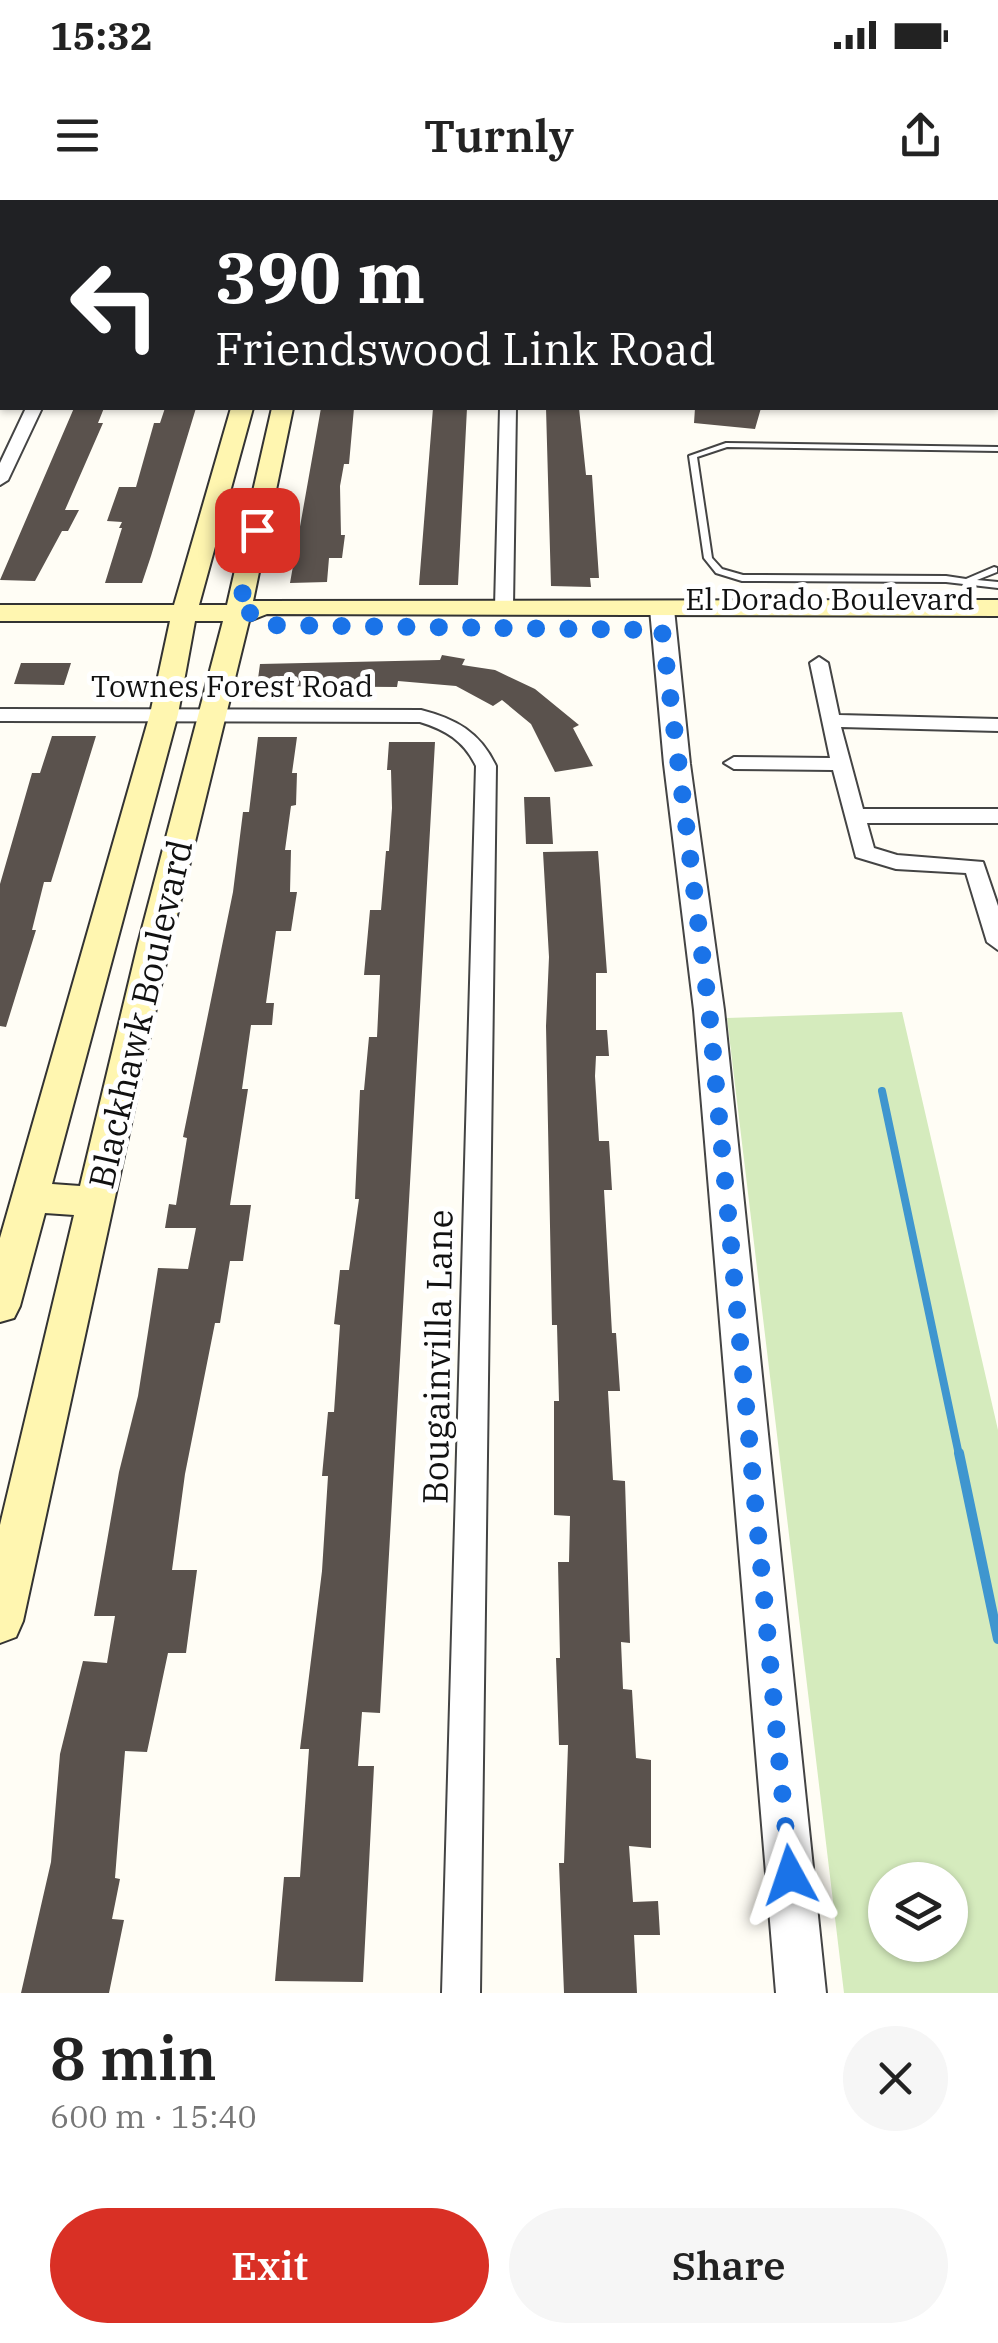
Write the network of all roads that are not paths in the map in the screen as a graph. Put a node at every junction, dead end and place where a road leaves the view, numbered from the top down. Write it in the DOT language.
graph roads {
  1 [pos="33,410"];
  2 [pos="241,410"];
  3 [pos="283,410"];
  4 [pos="508,410"];
  5 [pos="998,450"];
  6 [pos="226,465"];
  7 [pos="271,467"];
  8 [pos="0,480"];
  9 [pos="994,570"];
  10 [pos="968,581"];
  11 [pos="998,585"];
  12 [pos="504,606"];
  13 [pos="998,608"];
  14 [pos="0,612"];
  15 [pos="245,613"];
  16 [pos="184,614"];
  17 [pos="662,619"];
  18 [pos="998,630"];
  19 [pos="819,664"];
  20 [pos="164,714"];
  21 [pos="211,714"];
  22 [pos="0,715"];
  23 [pos="830,721"];
  24 [pos="998,725"];
  25 [pos="461,730"];
  26 [pos="734,763"];
  27 [pos="842,764"];
  28 [pos="855,816"];
  29 [pos="998,816"];
  30 [pos="100,942"];
  31 [pos="998,943"];
  32 [pos="154,944"];
  33 [pos="30,1197"];
  34 [pos="96,1202"];
  35 [pos="0,1306"];
  36 [pos="6,1564"];
  37 [pos="0,1620"];
  38 [pos="462,1993"];
  39 [pos="801,1993"];
  1 -- 8 [label="street"];
  2 -- 6 [label="main road, Blackhawk Boulevard"];
  3 -- 7 [label="main road, Blackhawk Boulevard"];
  4 -- 12 [label="street"];
  5 -- 10 [label="lane"];
  6 -- 7 [label="main road"];
  6 -- 16 [label="main road, Blackhawk Boulevard"];
  7 -- 15 [label="main road, Blackhawk Boulevard"];
  9 -- 10 [label="lane"];
  10 -- 11 [label="lane"];
  12 -- 15 [label="main road"];
  12 -- 17 [label="main road"];
  13 -- 17 [label="main road, El Dorado Boulevard"];
  14 -- 16 [label="main road"];
  15 -- 16 [label="main road"];
  15 -- 17 [label="main road"];
  15 -- 21 [label="main road, Blackhawk Boulevard"];
  16 -- 20 [label="main road, Blackhawk Boulevard"];
  17 -- 18 [label="main road, El Dorado Boulevard"];
  17 -- 39 [label="street"];
  19 -- 23 [label="street"];
  20 -- 21 [label="street, Townes Forest Road"];
  20 -- 22 [label="street, Townes Forest Road"];
  20 -- 30 [label="main road, Blackhawk Boulevard"];
  21 -- 25 [label="street, Townes Forest Road"];
  21 -- 32 [label="main road, Blackhawk Boulevard"];
  23 -- 24 [label="street"];
  23 -- 27 [label="street"];
  25 -- 38 [label="street, Bougainvilla Lane"];
  26 -- 27 [label="street"];
  27 -- 28 [label="street"];
  28 -- 29 [label="street"];
  28 -- 31 [label="street"];
  30 -- 32 [label="main road"];
  30 -- 33 [label="main road, Blackhawk Boulevard"];
  32 -- 34 [label="main road, Blackhawk Boulevard"];
  33 -- 34 [label="main road"];
  33 -- 35 [label="main road, Blackhawk Boulevard"];
  34 -- 36 [label="main road, Blackhawk Boulevard"];
  36 -- 37 [label="main road, Blackhawk Boulevard"];
}
